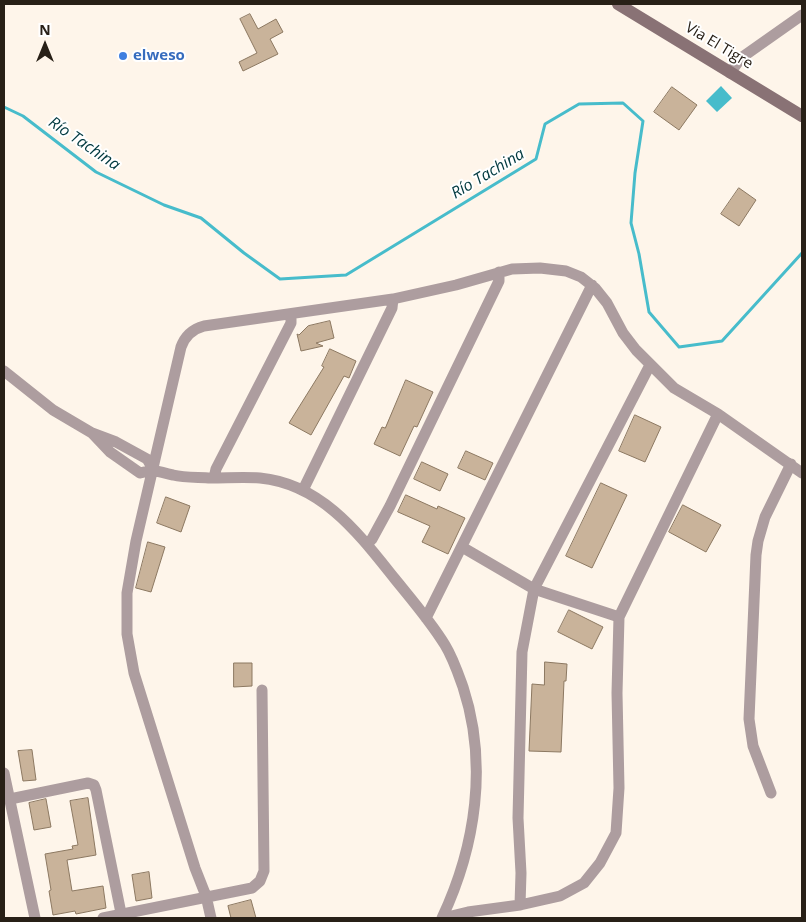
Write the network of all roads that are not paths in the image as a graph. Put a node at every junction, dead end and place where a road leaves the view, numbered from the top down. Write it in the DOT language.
graph roads {
  1 [pos="618,4"];
  2 [pos="802,15"];
  3 [pos="730,73"];
  4 [pos="802,116"];
  5 [pos="499,272"];
  6 [pos="592,286"];
  7 [pos="393,299"];
  8 [pos="291,314"];
  9 [pos="650,365"];
  10 [pos="4,371"];
  11 [pos="718,414"];
  12 [pos="791,464"];
  13 [pos="154,469"];
  14 [pos="802,473"];
  15 [pos="214,478"];
  16 [pos="303,490"];
  17 [pos="367,544"];
  18 [pos="462,548"];
  19 [pos="534,590"];
  20 [pos="619,617"];
  21 [pos="426,618"];
  22 [pos="262,690"];
  23 [pos="4,773"];
  24 [pos="771,793"];
  25 [pos="10,799"];
  26 [pos="206,896"];
  27 [pos="520,906"];
  28 [pos="121,917"];
  29 [pos="35,918"];
  30 [pos="103,918"];
  31 [pos="211,918"];
  32 [pos="442,918"];
  1 -- 3 [label="street, Via El Tigre"];
  2 -- 3 [label="street"];
  3 -- 4 [label="street, Via El Tigre"];
  5 -- 6 [label="street"];
  5 -- 7 [label="street"];
  5 -- 17 [label="street"];
  6 -- 9 [label="street"];
  6 -- 18 [label="street"];
  7 -- 8 [label="street"];
  7 -- 16 [label="street"];
  8 -- 13 [label="street"];
  8 -- 15 [label="street"];
  9 -- 11 [label="street"];
  9 -- 19 [label="street"];
  10 -- 13 [label="street"];
  11 -- 12 [label="street"];
  11 -- 20 [label="street"];
  12 -- 14 [label="street"];
  12 -- 24 [label="street"];
  13 -- 15 [label="street"];
  13 -- 26 [label="street"];
  15 -- 16 [label="street"];
  16 -- 17 [label="street"];
  17 -- 21 [label="street"];
  18 -- 19 [label="street"];
  18 -- 21 [label="street"];
  19 -- 20 [label="street"];
  19 -- 27 [label="street"];
  20 -- 27 [label="street"];
  21 -- 32 [label="street"];
  22 -- 26 [label="street"];
  23 -- 25 [label="street"];
  25 -- 28 [label="street"];
  25 -- 29 [label="street"];
  26 -- 28 [label="street"];
  26 -- 31 [label="street"];
  27 -- 32 [label="street"];
  28 -- 30 [label="street"];
}
